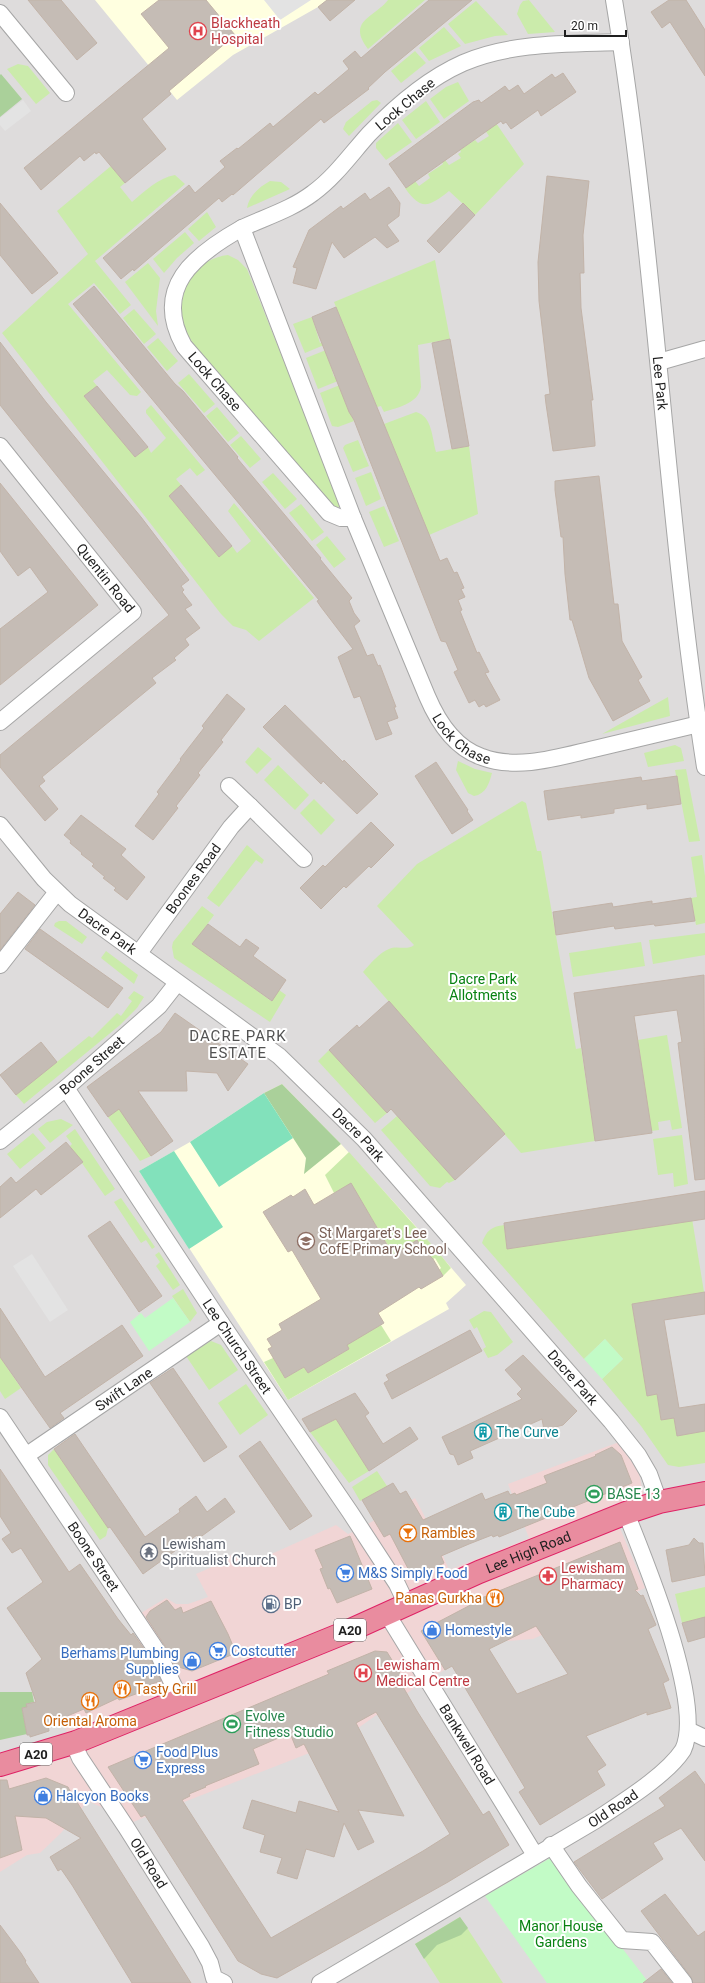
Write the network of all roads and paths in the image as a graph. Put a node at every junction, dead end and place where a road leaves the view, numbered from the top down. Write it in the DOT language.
graph roads {
  1 [pos="614,0"];
  2 [pos="0,13"];
  3 [pos="621,42"];
  4 [pos="66,93"];
  5 [pos="242,228"];
  6 [pos="705,349"];
  7 [pos="659,362"];
  8 [pos="0,446"];
  9 [pos="353,518"];
  10 [pos="0,722"];
  11 [pos="699,724"];
  12 [pos="705,767"];
  13 [pos="229,786"];
  14 [pos="250,806"];
  15 [pos="0,825"];
  16 [pos="304,859"];
  17 [pos="57,892"];
  18 [pos="139,953"];
  19 [pos="0,965"];
  20 [pos="177,983"];
  21 [pos="66,1088"];
  22 [pos="0,1141"];
  23 [pos="221,1322"];
  24 [pos="0,1417"];
  25 [pos="26,1455"];
  26 [pos="705,1493"];
  27 [pos="659,1502"];
  28 [pos="626,1513"];
  29 [pos="407,1605"];
  30 [pos="388,1614"];
  31 [pos="180,1699"];
  32 [pos="698,1734"];
  33 [pos="73,1742"];
  34 [pos="0,1765"];
  35 [pos="551,1845"];
  36 [pos="536,1855"];
  37 [pos="216,1981"];
  38 [pos="320,1983"];
  39 [pos="684,1983"];
  1 -- 3 [label="street, Lee Park"];
  2 -- 4 [label="street"];
  3 -- 5 [label="street, Lock Chase"];
  3 -- 7 [label="street, Lee Park"];
  5 -- 9 [label="street, Lock Chase"];
  5 -- 9 [label="street, Lock Chase"];
  6 -- 7 [label="street"];
  7 -- 11 [label="street, Lee Park"];
  8 -- 10 [label="street, Quentin Road"];
  9 -- 11 [label="street, Lock Chase"];
  11 -- 12 [label="street, Lee Park"];
  13 -- 14 [label="street"];
  14 -- 16 [label="street"];
  14 -- 18 [label="street, Boones Road"];
  15 -- 17 [label="street, Dacre Park"];
  17 -- 18 [label="street, Dacre Park"];
  17 -- 19 [label="street"];
  18 -- 20 [label="street, Dacre Park"];
  20 -- 21 [label="street, Boone Street"];
  20 -- 27 [label="street, Dacre Park"];
  21 -- 22 [label="street, Boone Street"];
  21 -- 23 [label="street, Lee Church Street"];
  23 -- 25 [label="street, Swift Lane"];
  23 -- 29 [label="street, Lee Church Street"];
  24 -- 25 [label="street, Boone Street"];
  25 -- 31 [label="street, Boone Street"];
  26 -- 27 [label="highway, Lee High Road / A20"];
  27 -- 28 [label="highway, Lee High Road / A20"];
  28 -- 29 [label="highway, Lee High Road / A20"];
  28 -- 32 [label="street, Old Road"];
  29 -- 30 [label="highway, Lee High Road / A20"];
  30 -- 31 [label="highway, Lee High Road / A20"];
  30 -- 36 [label="street, Bankwell Road"];
  31 -- 33 [label="highway, Lee High Road / A20"];
  32 -- 35 [label="street, Old Road"];
  33 -- 34 [label="highway, Lee High Road / A20"];
  33 -- 37 [label="street, Old Road"];
  35 -- 36 [label="street, Old Road"];
  35 -- 39 [label="street"];
  36 -- 38 [label="street, Old Road"];
}
